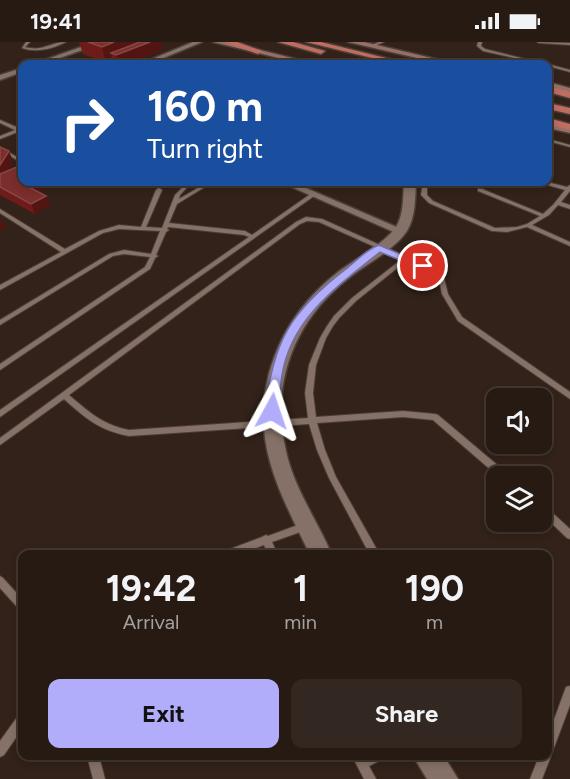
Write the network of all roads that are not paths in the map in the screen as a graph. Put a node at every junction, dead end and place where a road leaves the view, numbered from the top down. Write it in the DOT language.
graph roads {
  1 [pos="28,42"];
  2 [pos="64,42"];
  3 [pos="102,42"];
  4 [pos="199,42"];
  5 [pos="217,42"];
  6 [pos="228,42"];
  7 [pos="282,42"];
  8 [pos="310,42"];
  9 [pos="352,42"];
  10 [pos="382,42"];
  11 [pos="480,42"];
  12 [pos="539,42"];
  13 [pos="558,43"];
  14 [pos="570,44"];
  15 [pos="371,46"];
  16 [pos="258,51"];
  17 [pos="49,60"];
  18 [pos="154,60"];
  19 [pos="295,60"];
  20 [pos="359,60"];
  21 [pos="389,60"];
  22 [pos="435,60"];
  23 [pos="525,60"];
  24 [pos="552,66"];
  25 [pos="18,71"];
  26 [pos="570,71"];
  27 [pos="0,78"];
  28 [pos="552,88"];
  29 [pos="570,93"];
  30 [pos="552,99"];
  31 [pos="570,103"];
  32 [pos="552,107"];
  33 [pos="570,111"];
  34 [pos="0,121"];
  35 [pos="552,124"];
  36 [pos="570,129"];
  37 [pos="18,130"];
  38 [pos="18,132"];
  39 [pos="0,138"];
  40 [pos="552,141"];
  41 [pos="570,146"];
  42 [pos="0,148"];
  43 [pos="18,159"];
  44 [pos="552,184"];
  45 [pos="186,186"];
  46 [pos="204,186"];
  47 [pos="295,186"];
  48 [pos="410,186"];
  49 [pos="425,186"];
  50 [pos="569,188"];
  51 [pos="159,190"];
  52 [pos="480,190"];
  53 [pos="315,194"];
  54 [pos="177,202"];
  55 [pos="557,203"];
  56 [pos="570,207"];
  57 [pos="1,213"];
  58 [pos="543,216"];
  59 [pos="529,226"];
  60 [pos="167,227"];
  61 [pos="142,228"];
  62 [pos="400,231"];
  63 [pos="253,237"];
  64 [pos="570,244"];
  65 [pos="379,248"];
  66 [pos="64,251"];
  67 [pos="155,256"];
  68 [pos="405,259"];
  69 [pos="0,288"];
  70 [pos="0,323"];
  71 [pos="0,367"];
  72 [pos="64,395"];
  73 [pos="570,396"];
  74 [pos="0,414"];
  75 [pos="313,420"];
  76 [pos="272,424"];
  77 [pos="0,442"];
  78 [pos="492,466"];
  79 [pos="552,518"];
  80 [pos="308,526"];
  81 [pos="570,535"];
  82 [pos="266,539"];
  83 [pos="238,550"];
  84 [pos="271,550"];
  85 [pos="319,550"];
  86 [pos="372,550"];
  87 [pos="0,581"];
  88 [pos="18,601"];
  89 [pos="570,691"];
  90 [pos="18,726"];
  91 [pos="552,738"];
  92 [pos="0,751"];
  93 [pos="94,760"];
  94 [pos="360,760"];
  95 [pos="430,760"];
  96 [pos="543,760"];
  97 [pos="99,779"];
  98 [pos="370,779"];
  99 [pos="444,779"];
  100 [pos="536,779"];
  1 -- 2 [label="lane"];
  3 -- 17 [label="street"];
  4 -- 18 [label="street"];
  5 -- 16 [label="main road"];
  6 -- 16 [label="highway"];
  7 -- 20 [label="highway"];
  8 -- 21 [label="highway"];
  9 -- 15 [label="main road"];
  10 -- 15 [label="lane"];
  11 -- 23 [label="lane"];
  12 -- 13 [label="lane"];
  13 -- 14 [label="lane"];
  15 -- 22 [label="main road"];
  16 -- 19 [label="main road"];
  24 -- 26 [label="lane"];
  25 -- 27 [label="street"];
  28 -- 29 [label="highway"];
  30 -- 31 [label="highway"];
  32 -- 33 [label="highway"];
  34 -- 37 [label="lane"];
  35 -- 36 [label="main road"];
  38 -- 39 [label="lane"];
  40 -- 41 [label="lane"];
  42 -- 43 [label="lane"];
  44 -- 50 [label="lane"];
  45 -- 54 [label="lane"];
  46 -- 54 [label="lane"];
  47 -- 53 [label="street"];
  48 -- 62 [label="street"];
  49 -- 59 [label="lane"];
  50 -- 55 [label="lane"];
  51 -- 61 [label="lane"];
  52 -- 58 [label="lane"];
  53 -- 62 [label="street"];
  53 -- 63 [label="lane"];
  54 -- 60 [label="lane"];
  55 -- 56 [label="lane"];
  55 -- 58 [label="lane"];
  57 -- 66 [label="lane"];
  58 -- 59 [label="lane"];
  59 -- 64 [label="lane"];
  60 -- 61 [label="lane"];
  60 -- 63 [label="lane"];
  60 -- 67 [label="lane"];
  61 -- 66 [label="lane"];
  62 -- 65 [label="street"];
  63 -- 74 [label="lane"];
  65 -- 68 [label="lane"];
  65 -- 72 [label="lane"];
  65 -- 76 [label="street"];
  66 -- 69 [label="lane"];
  67 -- 70 [label="lane"];
  67 -- 71 [label="lane"];
  68 -- 73 [label="lane"];
  68 -- 75 [label="lane"];
  72 -- 76 [label="lane"];
  72 -- 77 [label="lane"];
  75 -- 76 [label="lane"];
  75 -- 78 [label="lane"];
  75 -- 86 [label="lane"];
  76 -- 80 [label="street"];
  79 -- 81 [label="lane"];
  80 -- 82 [label="lane"];
  80 -- 85 [label="street"];
  82 -- 83 [label="lane"];
  82 -- 84 [label="lane"];
  87 -- 88 [label="lane"];
  89 -- 91 [label="lane"];
  90 -- 92 [label="lane"];
  93 -- 97 [label="lane"];
  94 -- 98 [label="lane"];
  95 -- 99 [label="street"];
  96 -- 100 [label="lane"];
}
